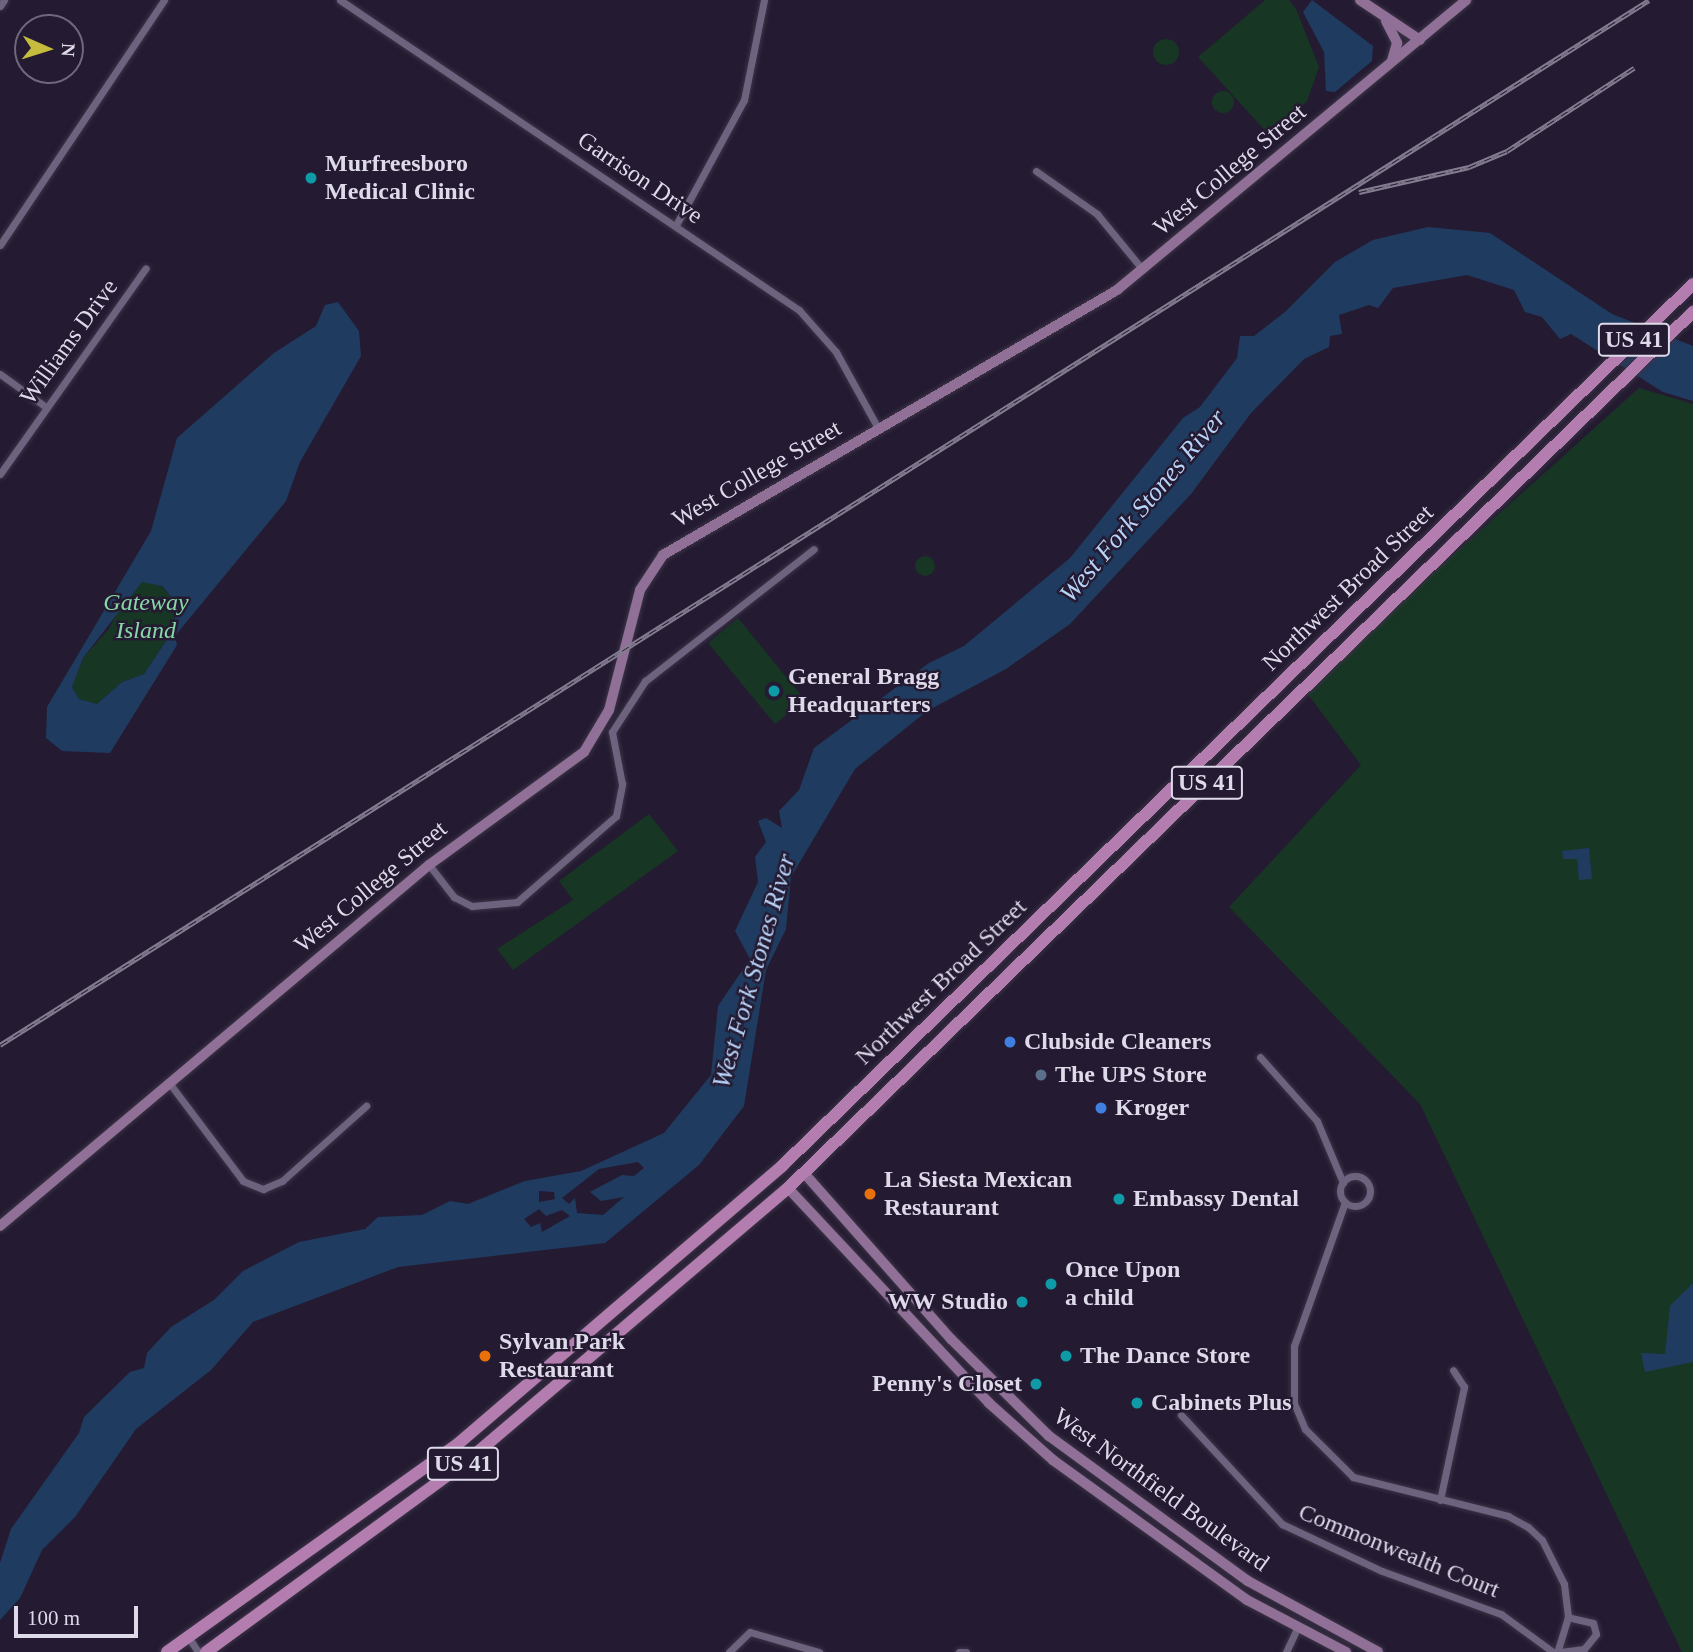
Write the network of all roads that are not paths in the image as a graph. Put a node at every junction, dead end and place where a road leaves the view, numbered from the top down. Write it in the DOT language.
graph roads {
  1 [pos="4,0"];
  2 [pos="164,0"];
  3 [pos="340,0"];
  4 [pos="764,0"];
  5 [pos="1360,0"];
  6 [pos="1466,0"];
  7 [pos="0,6"];
  8 [pos="1380,13"];
  9 [pos="1420,40"];
  10 [pos="1390,64"];
  11 [pos="1036,171"];
  12 [pos="676,225"];
  13 [pos="0,245"];
  14 [pos="146,268"];
  15 [pos="1143,270"];
  16 [pos="1693,284"];
  17 [pos="1693,312"];
  18 [pos="0,374"];
  19 [pos="46,407"];
  20 [pos="878,428"];
  21 [pos="0,474"];
  22 [pos="814,548"];
  23 [pos="1372,594"];
  24 [pos="1387,609"];
  25 [pos="1289,674"];
  26 [pos="1304,689"];
  27 [pos="429,865"];
  28 [pos="1083,874"];
  29 [pos="1097,889"];
  30 [pos="1006,948"];
  31 [pos="1020,964"];
  32 [pos="948,1005"];
  33 [pos="962,1020"];
  34 [pos="1260,1057"];
  35 [pos="170,1084"];
  36 [pos="366,1106"];
  37 [pos="782,1166"];
  38 [pos="804,1173"];
  39 [pos="1343,1183"];
  40 [pos="789,1188"];
  41 [pos="1345,1202"];
  42 [pos="0,1226"];
  43 [pos="582,1341"];
  44 [pos="595,1357"];
  45 [pos="1453,1370"];
  46 [pos="1181,1415"];
  47 [pos="459,1443"];
  48 [pos="472,1457"];
  49 [pos="1440,1500"];
  50 [pos="312,1552"];
  51 [pos="1205,1552"];
  52 [pos="1195,1565"];
  53 [pos="325,1568"];
  54 [pos="263,1586"];
  55 [pos="275,1604"];
  56 [pos="1568,1617"];
  57 [pos="1298,1626"];
  58 [pos="189,1638"];
  59 [pos="167,1652"];
  60 [pos="198,1652"];
  61 [pos="206,1652"];
  62 [pos="729,1652"];
  63 [pos="819,1652"];
  64 [pos="959,1652"];
  65 [pos="966,1652"];
  66 [pos="1286,1652"];
  67 [pos="1346,1652"];
  68 [pos="1378,1652"];
  69 [pos="1557,1652"];
  1 -- 7 [label="street"];
  2 -- 13 [label="street"];
  3 -- 12 [label="street, Garrison Drive"];
  4 -- 12 [label="street"];
  5 -- 8 [label="street"];
  6 -- 9 [label="street, West College Street"];
  8 -- 9 [label="street"];
  8 -- 10 [label="street"];
  9 -- 10 [label="street, West College Street"];
  10 -- 15 [label="street, West College Street"];
  11 -- 15 [label="street"];
  12 -- 20 [label="street, Garrison Drive"];
  14 -- 19 [label="street, Williams Drive"];
  15 -- 20 [label="street, West College Street"];
  16 -- 23 [label="main road, Northwest Broad Street / US 41"];
  17 -- 24 [label="main road, Northwest Broad Street / US 41"];
  18 -- 19 [label="street"];
  19 -- 21 [label="street, Williams Drive"];
  20 -- 27 [label="street, West College Street"];
  22 -- 27 [label="street"];
  23 -- 24 [label="main road"];
  23 -- 25 [label="main road, Northwest Broad Street / US 41"];
  24 -- 26 [label="main road, Northwest Broad Street / US 41"];
  25 -- 26 [label="main road"];
  25 -- 28 [label="main road, Northwest Broad Street / US 41"];
  26 -- 29 [label="main road, Northwest Broad Street / US 41"];
  27 -- 35 [label="street, West College Street"];
  28 -- 29 [label="main road"];
  28 -- 30 [label="main road, Northwest Broad Street / US 41"];
  29 -- 31 [label="main road, Northwest Broad Street / US 41"];
  30 -- 31 [label="main road"];
  30 -- 32 [label="main road, Northwest Broad Street / US 41"];
  31 -- 33 [label="main road, Northwest Broad Street / US 41"];
  32 -- 33 [label="main road"];
  32 -- 37 [label="main road, Northwest Broad Street / US 41"];
  33 -- 38 [label="main road, Northwest Broad Street / US 41"];
  34 -- 39 [label="street"];
  35 -- 36 [label="street"];
  35 -- 42 [label="street, West College Street"];
  37 -- 38 [label="main road"];
  37 -- 40 [label="main road"];
  37 -- 43 [label="main road, Northwest Broad Street / US 41"];
  38 -- 40 [label="main road, Northwest Broad Street / US 41"];
  38 -- 51 [label="street, West Northfield Boulevard"];
  39 -- 41 [label="street"];
  39 -- 41 [label="street"];
  40 -- 44 [label="main road, Northwest Broad Street / US 41"];
  40 -- 52 [label="street, West Northfield Boulevard"];
  41 -- 49 [label="street"];
  43 -- 44 [label="main road"];
  43 -- 47 [label="main road, Northwest Broad Street / US 41"];
  44 -- 48 [label="main road, Northwest Broad Street / US 41"];
  45 -- 49 [label="street"];
  46 -- 69 [label="street, Commonwealth Court"];
  47 -- 48 [label="main road"];
  47 -- 50 [label="main road, Northwest Broad Street / US 41"];
  48 -- 53 [label="main road, Northwest Broad Street / US 41"];
  49 -- 56 [label="street"];
  50 -- 53 [label="main road"];
  50 -- 54 [label="main road, Northwest Broad Street / US 41"];
  51 -- 52 [label="street"];
  51 -- 68 [label="street, West Northfield Boulevard"];
  52 -- 57 [label="street, West Northfield Boulevard"];
  53 -- 55 [label="main road, Northwest Broad Street / US 41"];
  54 -- 55 [label="main road"];
  54 -- 58 [label="main road, Northwest Broad Street / US 41"];
  55 -- 61 [label="main road, Northwest Broad Street / US 41"];
  56 -- 69 [label="street"];
  56 -- 69 [label="street"];
  57 -- 66 [label="street"];
  57 -- 67 [label="street, West Northfield Boulevard"];
  58 -- 59 [label="main road, Northwest Broad Street / US 41"];
  58 -- 60 [label="street"];
  62 -- 63 [label="street"];
  64 -- 65 [label="street"];
}
